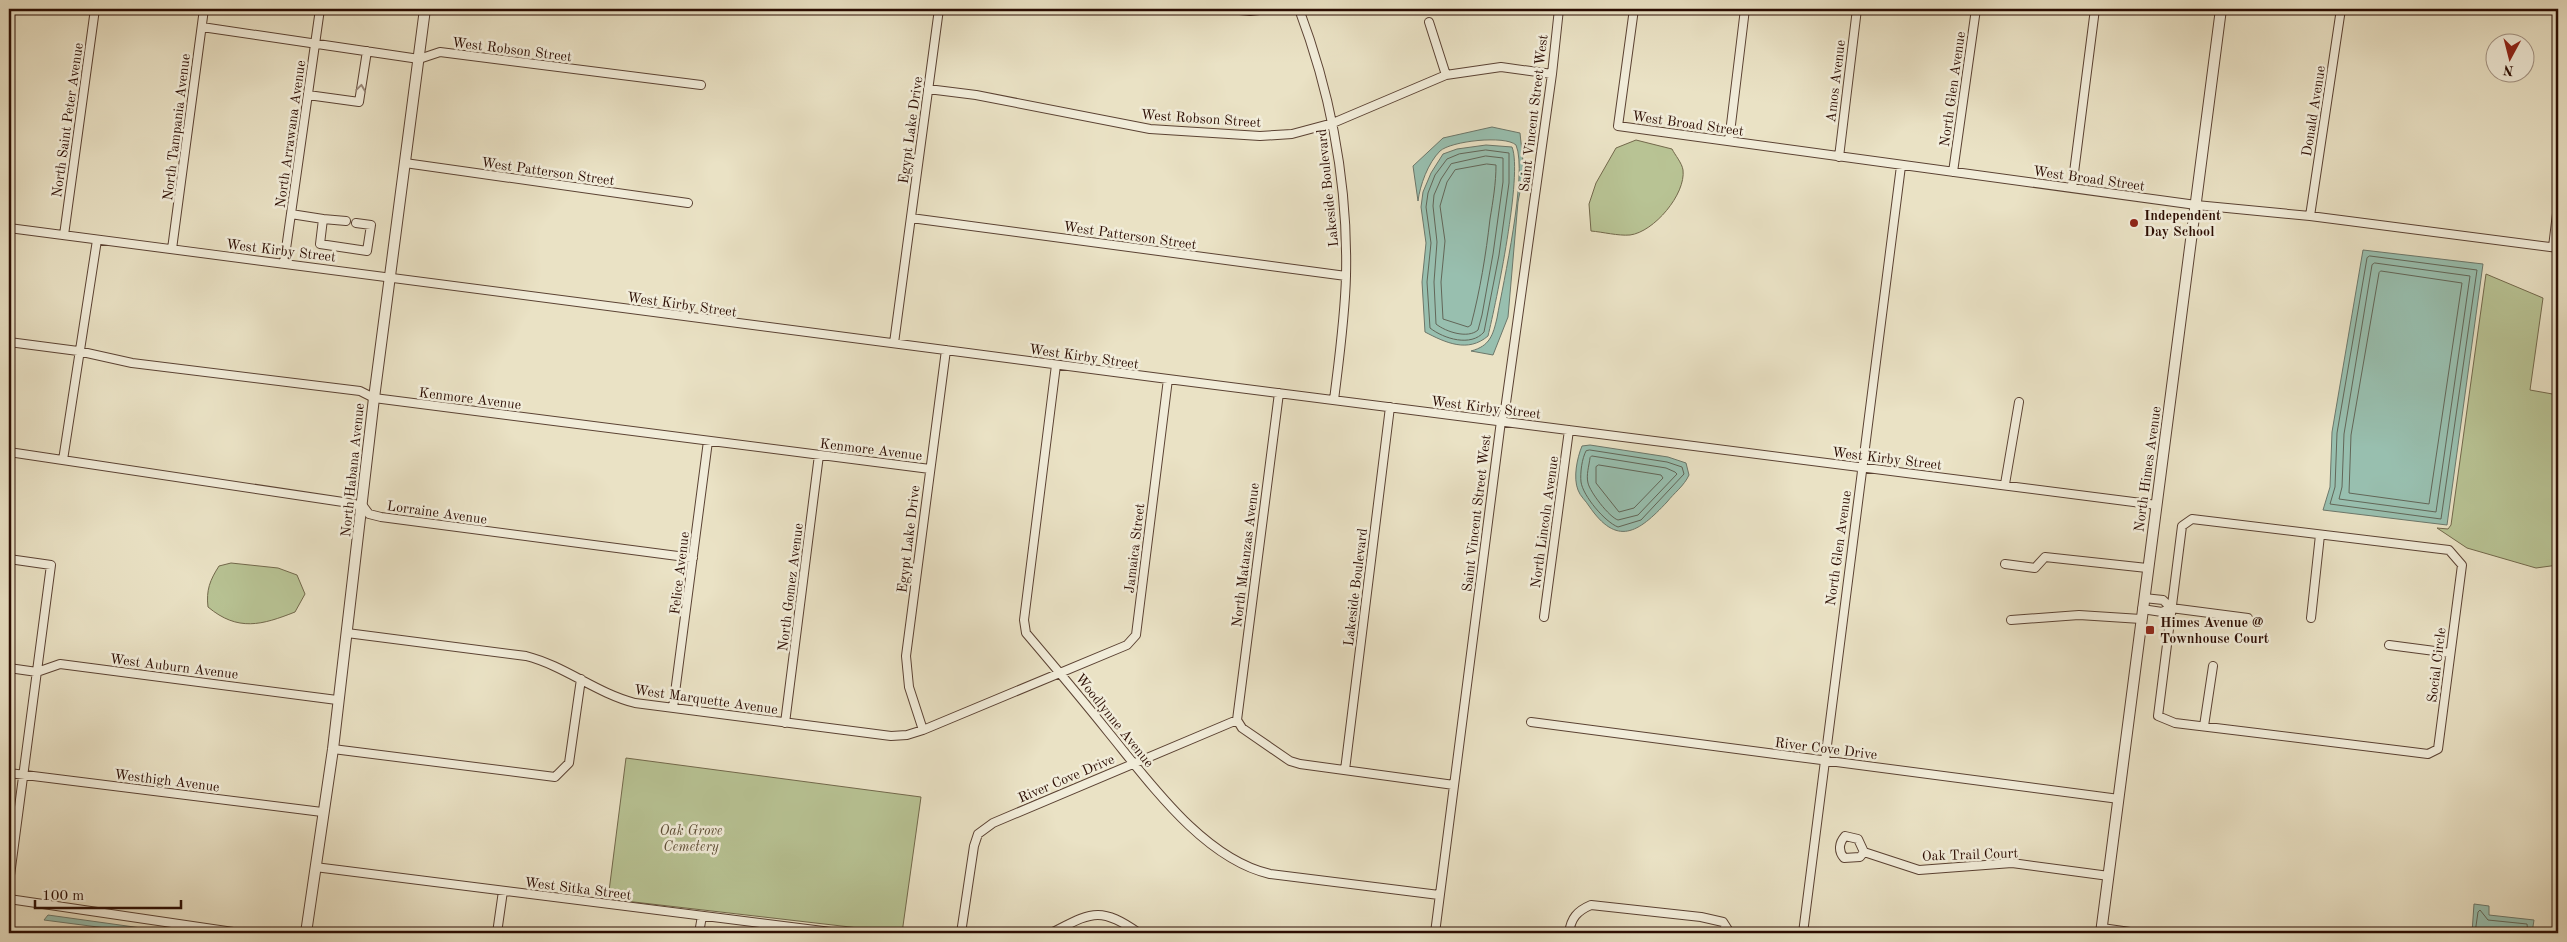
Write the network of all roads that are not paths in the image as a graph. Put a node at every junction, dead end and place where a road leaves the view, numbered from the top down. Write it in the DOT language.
graph roads {
  1 [pos="95,9"];
  2 [pos="204,9"];
  3 [pos="320,9"];
  4 [pos="425,9"];
  5 [pos="938,9"];
  6 [pos="1229,9"];
  7 [pos="1269,9"];
  8 [pos="1299,9"];
  9 [pos="1559,9"];
  10 [pos="1634,9"];
  11 [pos="1745,9"];
  12 [pos="1857,9"];
  13 [pos="1976,9"];
  14 [pos="2095,9"];
  15 [pos="2222,9"];
  16 [pos="2341,9"];
  17 [pos="1429,22"];
  18 [pos="202,27"];
  19 [pos="315,43"];
  20 [pos="367,51"];
  21 [pos="419,59"];
  22 [pos="1552,74"];
  23 [pos="1446,75"];
  24 [pos="701,85"];
  25 [pos="928,89"];
  26 [pos="308,95"];
  27 [pos="1333,123"];
  28 [pos="1729,141"];
  29 [pos="1838,157"];
  30 [pos="405,163"];
  31 [pos="1901,166"];
  32 [pos="1953,172"];
  33 [pos="2072,188"];
  34 [pos="688,203"];
  35 [pos="2196,205"];
  36 [pos="2558,205"];
  37 [pos="291,214"];
  38 [pos="2310,216"];
  39 [pos="911,218"];
  40 [pos="323,219"];
  41 [pos="346,221"];
  42 [pos="356,223"];
  43 [pos="9,228"];
  44 [pos="64,236"];
  45 [pos="97,240"];
  46 [pos="2556,247"];
  47 [pos="172,249"];
  48 [pos="284,263"];
  49 [pos="1346,276"];
  50 [pos="390,277"];
  51 [pos="9,342"];
  52 [pos="894,344"];
  53 [pos="946,350"];
  54 [pos="78,351"];
  55 [pos="1056,365"];
  56 [pos="1168,380"];
  57 [pos="1278,393"];
  58 [pos="374,398"];
  59 [pos="1334,400"];
  60 [pos="2019,402"];
  61 [pos="1390,407"];
  62 [pos="1500,421"];
  63 [pos="1569,430"];
  64 [pos="708,441"];
  65 [pos="9,452"];
  66 [pos="819,455"];
  67 [pos="63,460"];
  68 [pos="1862,468"];
  69 [pos="930,470"];
  70 [pos="2005,484"];
  71 [pos="2157,505"];
  72 [pos="363,506"];
  73 [pos="2320,534"];
  74 [pos="693,558"];
  75 [pos="9,560"];
  76 [pos="2004,564"];
  77 [pos="2147,568"];
  78 [pos="2144,598"];
  79 [pos="2171,608"];
  80 [pos="2141,614"];
  81 [pos="1544,618"];
  82 [pos="2248,618"];
  83 [pos="2311,618"];
  84 [pos="2011,620"];
  85 [pos="347,633"];
  86 [pos="2389,645"];
  87 [pos="2450,654"];
  88 [pos="2213,666"];
  89 [pos="9,668"];
  90 [pos="37,672"];
  91 [pos="1060,673"];
  92 [pos="581,679"];
  93 [pos="337,700"];
  94 [pos="673,708"];
  95 [pos="1237,720"];
  96 [pos="785,722"];
  97 [pos="1531,722"];
  98 [pos="2204,726"];
  99 [pos="922,730"];
  100 [pos="332,749"];
  101 [pos="1824,760"];
  102 [pos="1134,763"];
  103 [pos="1346,770"];
  104 [pos="9,773"];
  105 [pos="23,774"];
  106 [pos="1454,785"];
  107 [pos="2118,799"];
  108 [pos="322,812"];
  109 [pos="1864,852"];
  110 [pos="10,866"];
  111 [pos="315,867"];
  112 [pos="2109,876"];
  113 [pos="9,883"];
  114 [pos="503,891"];
  115 [pos="1440,895"];
  116 [pos="9,898"];
  117 [pos="702,916"];
  118 [pos="2101,931"];
  119 [pos="240,933"];
  120 [pos="306,933"];
  121 [pos="497,933"];
  122 [pos="699,933"];
  123 [pos="838,933"];
  124 [pos="961,933"];
  125 [pos="1050,933"];
  126 [pos="1139,933"];
  127 [pos="1435,933"];
  128 [pos="1569,933"];
  129 [pos="1730,933"];
  130 [pos="1803,933"];
  131 [pos="2137,933"];
  1 -- 44 [label="street, North Saint Peter Avenue"];
  2 -- 18 [label="street, North Tampania Avenue"];
  3 -- 19 [label="street, North Arrawana Avenue"];
  4 -- 21 [label="street, North Habana Avenue"];
  5 -- 25 [label="street, Egypt Lake Drive"];
  6 -- 7 [label="street"];
  8 -- 27 [label="street, Lakeside Boulevard"];
  9 -- 22 [label="street, Saint Vincent Street West"];
  10 -- 28 [label="street, West Broad Street"];
  11 -- 28 [label="street"];
  12 -- 29 [label="street, Amos Avenue"];
  13 -- 32 [label="street, North Glen Avenue"];
  14 -- 33 [label="street"];
  15 -- 35 [label="street, North Himes Avenue"];
  16 -- 38 [label="street, Donald Avenue"];
  17 -- 23 [label="street"];
  18 -- 19 [label="street, West Robson Street"];
  18 -- 47 [label="street, North Tampania Avenue"];
  19 -- 20 [label="street, West Robson Street"];
  19 -- 26 [label="street, North Arrawana Avenue"];
  20 -- 21 [label="street, West Robson Street"];
  26 -- 20 [label="street, one-way"];
  21 -- 24 [label="street, West Robson Street"];
  21 -- 30 [label="street, North Habana Avenue"];
  22 -- 23 [label="street, West Robson Street"];
  22 -- 62 [label="street, Saint Vincent Street West"];
  23 -- 27 [label="street, West Robson Street"];
  25 -- 27 [label="street, West Robson Street"];
  25 -- 39 [label="street, Egypt Lake Drive"];
  26 -- 37 [label="street, North Arrawana Avenue"];
  27 -- 49 [label="street, Lakeside Boulevard"];
  28 -- 29 [label="street, West Broad Street"];
  29 -- 31 [label="street, West Broad Street"];
  30 -- 34 [label="street, West Patterson Street"];
  30 -- 50 [label="street, North Habana Avenue"];
  31 -- 32 [label="street, West Broad Street"];
  31 -- 68 [label="street, North Glen Avenue"];
  32 -- 33 [label="street, West Broad Street"];
  33 -- 35 [label="street, West Broad Street"];
  35 -- 38 [label="street, West Broad Street"];
  35 -- 71 [label="street, North Himes Avenue"];
  36 -- 46 [label="street"];
  37 -- 40 [label="street"];
  37 -- 48 [label="street, North Arrawana Avenue"];
  38 -- 46 [label="street, West Broad Street"];
  39 -- 49 [label="street, West Patterson Street"];
  39 -- 52 [label="street, Egypt Lake Drive"];
  40 -- 41 [label="street"];
  40 -- 42 [label="street"];
  43 -- 44 [label="street, West Kirby Street"];
  44 -- 45 [label="street, West Kirby Street"];
  45 -- 47 [label="street, West Kirby Street"];
  45 -- 54 [label="street"];
  47 -- 48 [label="street, West Kirby Street"];
  48 -- 50 [label="street, West Kirby Street"];
  49 -- 59 [label="street, Lakeside Boulevard"];
  50 -- 52 [label="street, West Kirby Street"];
  50 -- 58 [label="street, North Habana Avenue"];
  51 -- 54 [label="street, Kenmore Avenue"];
  52 -- 53 [label="street, West Kirby Street"];
  53 -- 55 [label="street, West Kirby Street"];
  53 -- 69 [label="street, Egypt Lake Drive"];
  54 -- 58 [label="street, Kenmore Avenue"];
  54 -- 67 [label="street"];
  55 -- 56 [label="street, West Kirby Street"];
  55 -- 91 [label="street, Woodlynne Avenue"];
  56 -- 57 [label="street, West Kirby Street"];
  56 -- 91 [label="street, Jamaica Street"];
  57 -- 59 [label="street, West Kirby Street"];
  57 -- 95 [label="street, North Matanzas Avenue"];
  58 -- 64 [label="street, Kenmore Avenue"];
  58 -- 72 [label="street, North Habana Avenue"];
  59 -- 61 [label="street, West Kirby Street"];
  60 -- 70 [label="street"];
  61 -- 62 [label="street, West Kirby Street"];
  61 -- 103 [label="street, Lakeside Boulevard"];
  62 -- 63 [label="street, West Kirby Street"];
  62 -- 106 [label="street, Saint Vincent Street West"];
  63 -- 68 [label="street, West Kirby Street"];
  63 -- 81 [label="street, North Lincoln Avenue"];
  64 -- 66 [label="street, Kenmore Avenue"];
  64 -- 74 [label="street, Felice Avenue"];
  65 -- 67 [label="street, Lorraine Avenue"];
  66 -- 69 [label="street, Kenmore Avenue"];
  66 -- 96 [label="street, North Gomez Avenue"];
  67 -- 72 [label="street, Lorraine Avenue"];
  68 -- 70 [label="street, West Kirby Street"];
  68 -- 101 [label="street, North Glen Avenue"];
  69 -- 99 [label="street, Egypt Lake Drive"];
  70 -- 71 [label="street, West Kirby Street"];
  71 -- 77 [label="street, North Himes Avenue"];
  72 -- 74 [label="street, Lorraine Avenue"];
  72 -- 85 [label="street, North Habana Avenue"];
  73 -- 79 [label="street, Social Circle"];
  73 -- 83 [label="street"];
  73 -- 87 [label="street, Social Circle"];
  74 -- 94 [label="street, Felice Avenue"];
  75 -- 90 [label="street"];
  76 -- 77 [label="street"];
  77 -- 78 [label="street, North Himes Avenue"];
  78 -- 79 [label="street"];
  78 -- 80 [label="street, North Himes Avenue"];
  79 -- 80 [label="street"];
  79 -- 82 [label="street"];
  79 -- 98 [label="street, Social Circle"];
  80 -- 84 [label="street"];
  80 -- 107 [label="street, North Himes Avenue"];
  85 -- 92 [label="street, West Marquette Avenue"];
  85 -- 93 [label="street, North Habana Avenue"];
  86 -- 87 [label="street"];
  87 -- 98 [label="street, Social Circle"];
  88 -- 98 [label="street"];
  89 -- 90 [label="street, West Auburn Avenue"];
  90 -- 93 [label="street, West Auburn Avenue"];
  90 -- 105 [label="street"];
  91 -- 99 [label="street, West Marquette Avenue"];
  91 -- 102 [label="street, Woodlynne Avenue"];
  92 -- 94 [label="street, West Marquette Avenue"];
  92 -- 100 [label="street"];
  93 -- 100 [label="street, North Habana Avenue"];
  94 -- 96 [label="street, West Marquette Avenue"];
  95 -- 102 [label="street, River Cove Drive"];
  95 -- 103 [label="street"];
  96 -- 99 [label="street, West Marquette Avenue"];
  97 -- 101 [label="street, River Cove Drive"];
  100 -- 108 [label="street, North Habana Avenue"];
  101 -- 107 [label="street, River Cove Drive"];
  101 -- 130 [label="street, North Glen Avenue"];
  102 -- 115 [label="street, Woodlynne Avenue"];
  102 -- 124 [label="street, River Cove Drive"];
  103 -- 106 [label="street"];
  104 -- 105 [label="street, Westhigh Avenue"];
  105 -- 108 [label="street, Westhigh Avenue"];
  105 -- 110 [label="street"];
  106 -- 115 [label="street, Saint Vincent Street West"];
  107 -- 112 [label="street, North Himes Avenue"];
  108 -- 111 [label="street, North Habana Avenue"];
  109 -- 112 [label="street, Oak Trail Court"];
  110 -- 113 [label="street"];
  111 -- 114 [label="street, West Sitka Street"];
  111 -- 120 [label="street, North Habana Avenue"];
  112 -- 118 [label="street, North Himes Avenue"];
  114 -- 117 [label="street, West Sitka Street"];
  114 -- 121 [label="street"];
  115 -- 127 [label="street, Saint Vincent Street West"];
  116 -- 119 [label="street"];
  117 -- 122 [label="street"];
  117 -- 123 [label="street, West Sitka Street"];
  118 -- 131 [label="street"];
  125 -- 126 [label="street"];
  128 -- 129 [label="street"];
}
